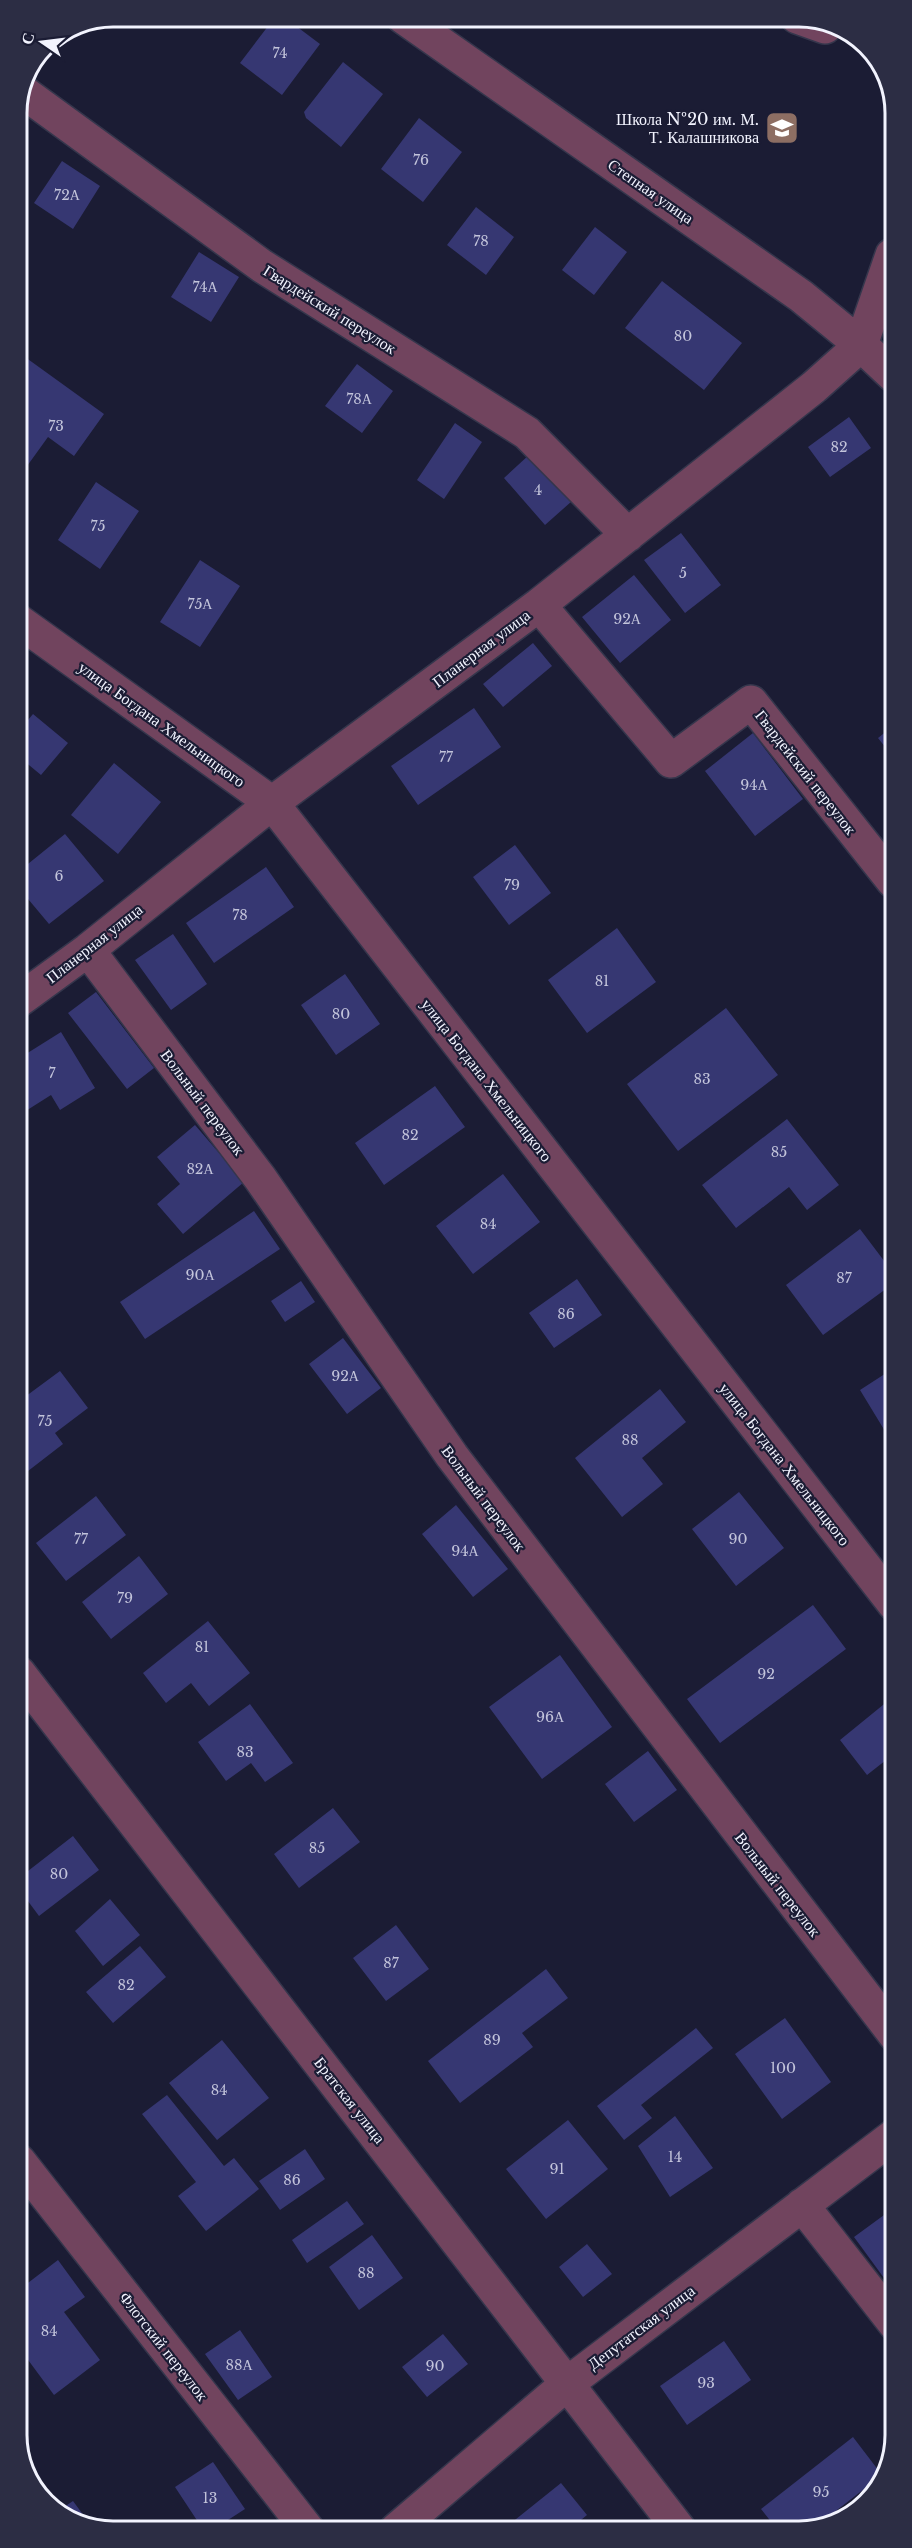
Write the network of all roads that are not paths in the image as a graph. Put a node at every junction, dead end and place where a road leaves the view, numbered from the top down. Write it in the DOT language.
graph roads {
  1 [pos="417,27"];
  2 [pos="29,96"];
  3 [pos="885,275"];
  4 [pos="861,345"];
  5 [pos="885,368"];
  6 [pos="628,535"];
  7 [pos="539,605"];
  8 [pos="27,627"];
  9 [pos="272,803"];
  10 [pos="885,871"];
  11 [pos="88,950"];
  12 [pos="27,994"];
  13 [pos="885,1592"];
  14 [pos="27,1683"];
  15 [pos="885,2022"];
  16 [pos="885,2143"];
  17 [pos="27,2171"];
  18 [pos="802,2205"];
  19 [pos="885,2311"];
  20 [pos="568,2383"];
  21 [pos="301,2521"];
  22 [pos="407,2521"];
  23 [pos="673,2521"];
  1 -- 4 [label="street, Степная улица"];
  2 -- 6 [label="street, Гвардейский переулок"];
  3 -- 4 [label="street, Планерная улица"];
  4 -- 5 [label="street, Степная улица"];
  4 -- 6 [label="street, Планерная улица"];
  6 -- 7 [label="street, Планерная улица"];
  7 -- 9 [label="street, Планерная улица"];
  7 -- 10 [label="street, Гвардейский переулок"];
  8 -- 9 [label="street, улица Богдана Хмельницкого"];
  9 -- 11 [label="street, Планерная улица"];
  9 -- 13 [label="street, улица Богдана Хмельницкого"];
  11 -- 12 [label="street, Планерная улица"];
  11 -- 15 [label="street, Вольный переулок"];
  14 -- 20 [label="street, Братская улица"];
  16 -- 18 [label="street, Депутатская улица"];
  17 -- 21 [label="street, Флотский переулок"];
  18 -- 19 [label="street"];
  18 -- 20 [label="street, Депутатская улица"];
  20 -- 22 [label="street, Депутатская улица"];
  20 -- 23 [label="street, Братская улица"];
}
